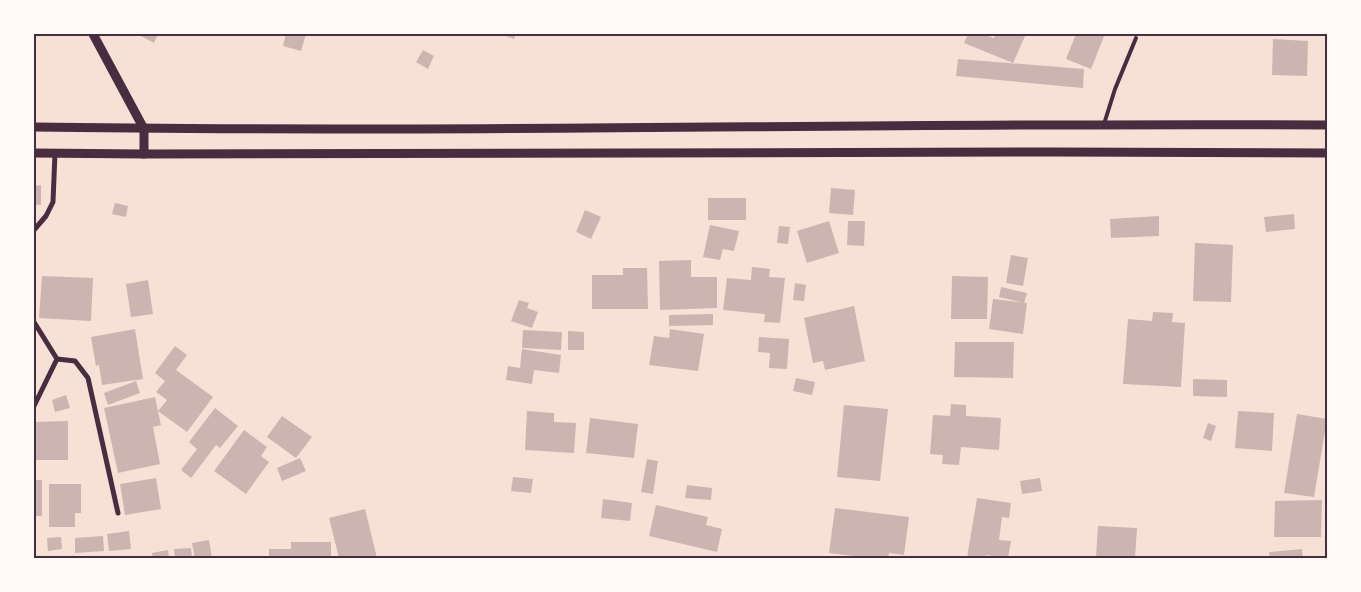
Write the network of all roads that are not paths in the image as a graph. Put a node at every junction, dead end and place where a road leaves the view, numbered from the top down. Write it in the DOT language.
graph roads {
  1 [pos="93,34"];
  2 [pos="1136,38"];
  3 [pos="1104,124"];
  4 [pos="1327,125"];
  5 [pos="34,127"];
  6 [pos="144,129"];
  7 [pos="34,153"];
  8 [pos="55,153"];
  9 [pos="1327,153"];
  10 [pos="144,154"];
  11 [pos="34,230"];
  12 [pos="34,322"];
  13 [pos="57,359"];
  14 [pos="34,406"];
  15 [pos="118,513"];
  1 -- 6 [label="street"];
  2 -- 3 [label="lane"];
  3 -- 4 [label="street"];
  3 -- 6 [label="street"];
  5 -- 6 [label="street"];
  6 -- 10 [label="street"];
  7 -- 8 [label="street"];
  8 -- 10 [label="street"];
  8 -- 11 [label="street"];
  9 -- 10 [label="street"];
  12 -- 13 [label="street"];
  13 -- 14 [label="street"];
  13 -- 15 [label="street"];
}
